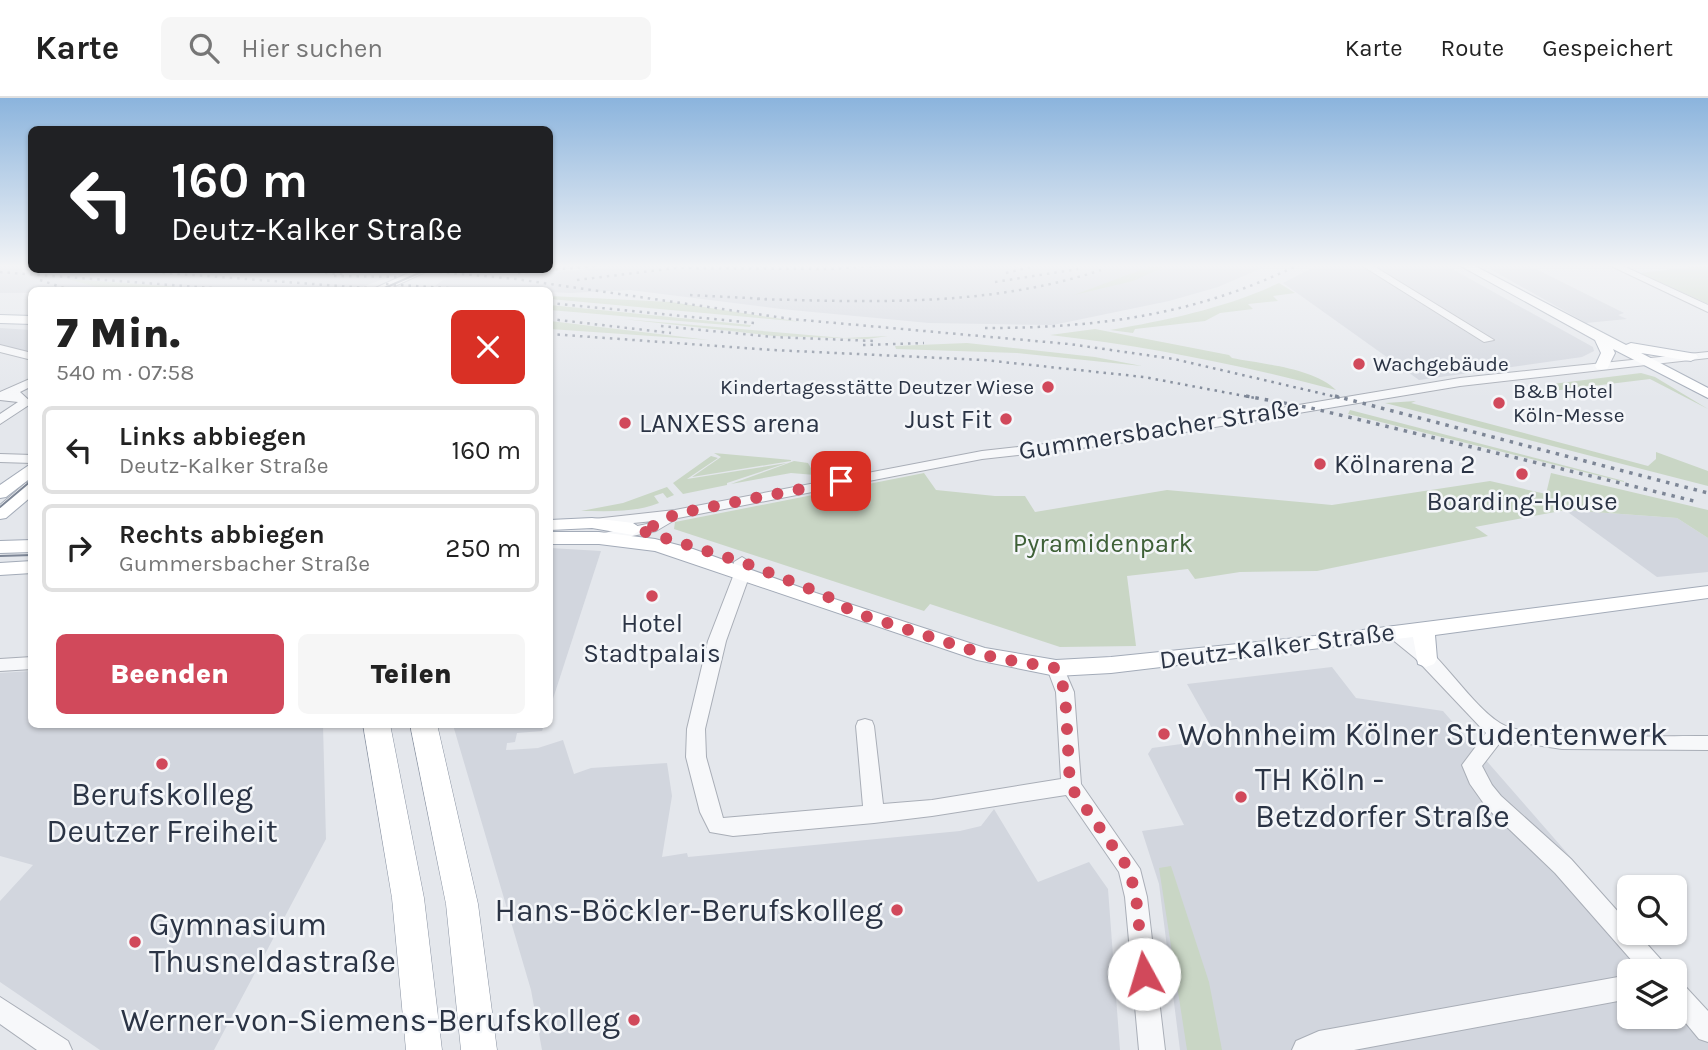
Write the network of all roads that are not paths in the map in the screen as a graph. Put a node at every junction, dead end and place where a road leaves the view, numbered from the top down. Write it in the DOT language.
graph roads {
  1 [pos="1438,309"];
  2 [pos="1549,309"];
  3 [pos="28,320"];
  4 [pos="3,321"];
  5 [pos="28,326"];
  6 [pos="1488,340"];
  7 [pos="1607,341"];
  8 [pos="0,348"];
  9 [pos="1708,355"];
  10 [pos="28,356"];
  11 [pos="1690,357"];
  12 [pos="1647,362"];
  13 [pos="1602,366"];
  14 [pos="28,382"];
  15 [pos="1708,394"];
  16 [pos="2,396"];
  17 [pos="28,396"];
  18 [pos="0,420"];
  19 [pos="0,457"];
  20 [pos="28,460"];
  21 [pos="28,471"];
  22 [pos="28,490"];
  23 [pos="0,493"];
  24 [pos="0,514"];
  25 [pos="675,514"];
  26 [pos="553,525"];
  27 [pos="639,530"];
  28 [pos="595,531"];
  29 [pos="553,538"];
  30 [pos="1,547"];
  31 [pos="28,547"];
  32 [pos="28,568"];
  33 [pos="742,568"];
  34 [pos="0,569"];
  35 [pos="1708,592"];
  36 [pos="1426,628"];
  37 [pos="1394,632"];
  38 [pos="1426,659"];
  39 [pos="28,663"];
  40 [pos="0,665"];
  41 [pos="1056,668"];
  42 [pos="865,726"];
  43 [pos="377,728"];
  44 [pos="424,728"];
  45 [pos="1497,732"];
  46 [pos="1708,743"];
  47 [pos="1070,786"];
  48 [pos="874,814"];
  49 [pos="1645,959"];
  50 [pos="1617,989"];
  51 [pos="1687,1006"];
  52 [pos="1,1011"];
  53 [pos="1708,1030"];
  54 [pos="59,1050"];
  55 [pos="424,1050"];
  56 [pos="479,1050"];
  57 [pos="1152,1050"];
  58 [pos="1305,1050"];
  1 -- 6 [label="street"];
  2 -- 7 [label="main road"];
  3 -- 4 [label="main road"];
  4 -- 5 [label="main road"];
  7 -- 11 [label="main road"];
  7 -- 12 [label="main road"];
  7 -- 13 [label="main road"];
  8 -- 10 [label="street"];
  9 -- 11 [label="street, Gummersbacher Straße"];
  11 -- 12 [label="street, Gummersbacher Straße"];
  12 -- 13 [label="street, Gummersbacher Straße"];
  12 -- 15 [label="main road"];
  13 -- 25 [label="street, Gummersbacher Straße"];
  14 -- 16 [label="street"];
  16 -- 17 [label="street"];
  17 -- 18 [label="street"];
  19 -- 20 [label="street"];
  21 -- 23 [label="main road"];
  22 -- 24 [label="main road"];
  25 -- 27 [label="street, Gummersbacher Straße"];
  25 -- 28 [label="street, Gummersbacher Straße"];
  26 -- 28 [label="main road, Deutz-Kalker Straße"];
  27 -- 28 [label="main road, Deutz-Kalker Straße"];
  27 -- 33 [label="main road, Deutz-Kalker Straße"];
  28 -- 29 [label="main road, Deutz-Kalker Straße"];
  28 -- 33 [label="main road, Deutz-Kalker Straße"];
  30 -- 31 [label="main road"];
  32 -- 34 [label="main road"];
  33 -- 41 [label="main road, Deutz-Kalker Straße"];
  33 -- 48 [label="street"];
  35 -- 36 [label="main road, Deutz-Kalker Straße"];
  36 -- 37 [label="main road, Deutz-Kalker Straße"];
  36 -- 38 [label="main road"];
  37 -- 38 [label="street"];
  37 -- 41 [label="main road, Deutz-Kalker Straße"];
  38 -- 45 [label="street"];
  39 -- 40 [label="street"];
  41 -- 47 [label="street"];
  42 -- 48 [label="street"];
  43 -- 55 [label="highway"];
  44 -- 56 [label="highway"];
  45 -- 46 [label="street"];
  45 -- 49 [label="street"];
  47 -- 48 [label="street"];
  47 -- 57 [label="street"];
  50 -- 58 [label="street"];
  51 -- 53 [label="street"];
  52 -- 54 [label="street"];
}
